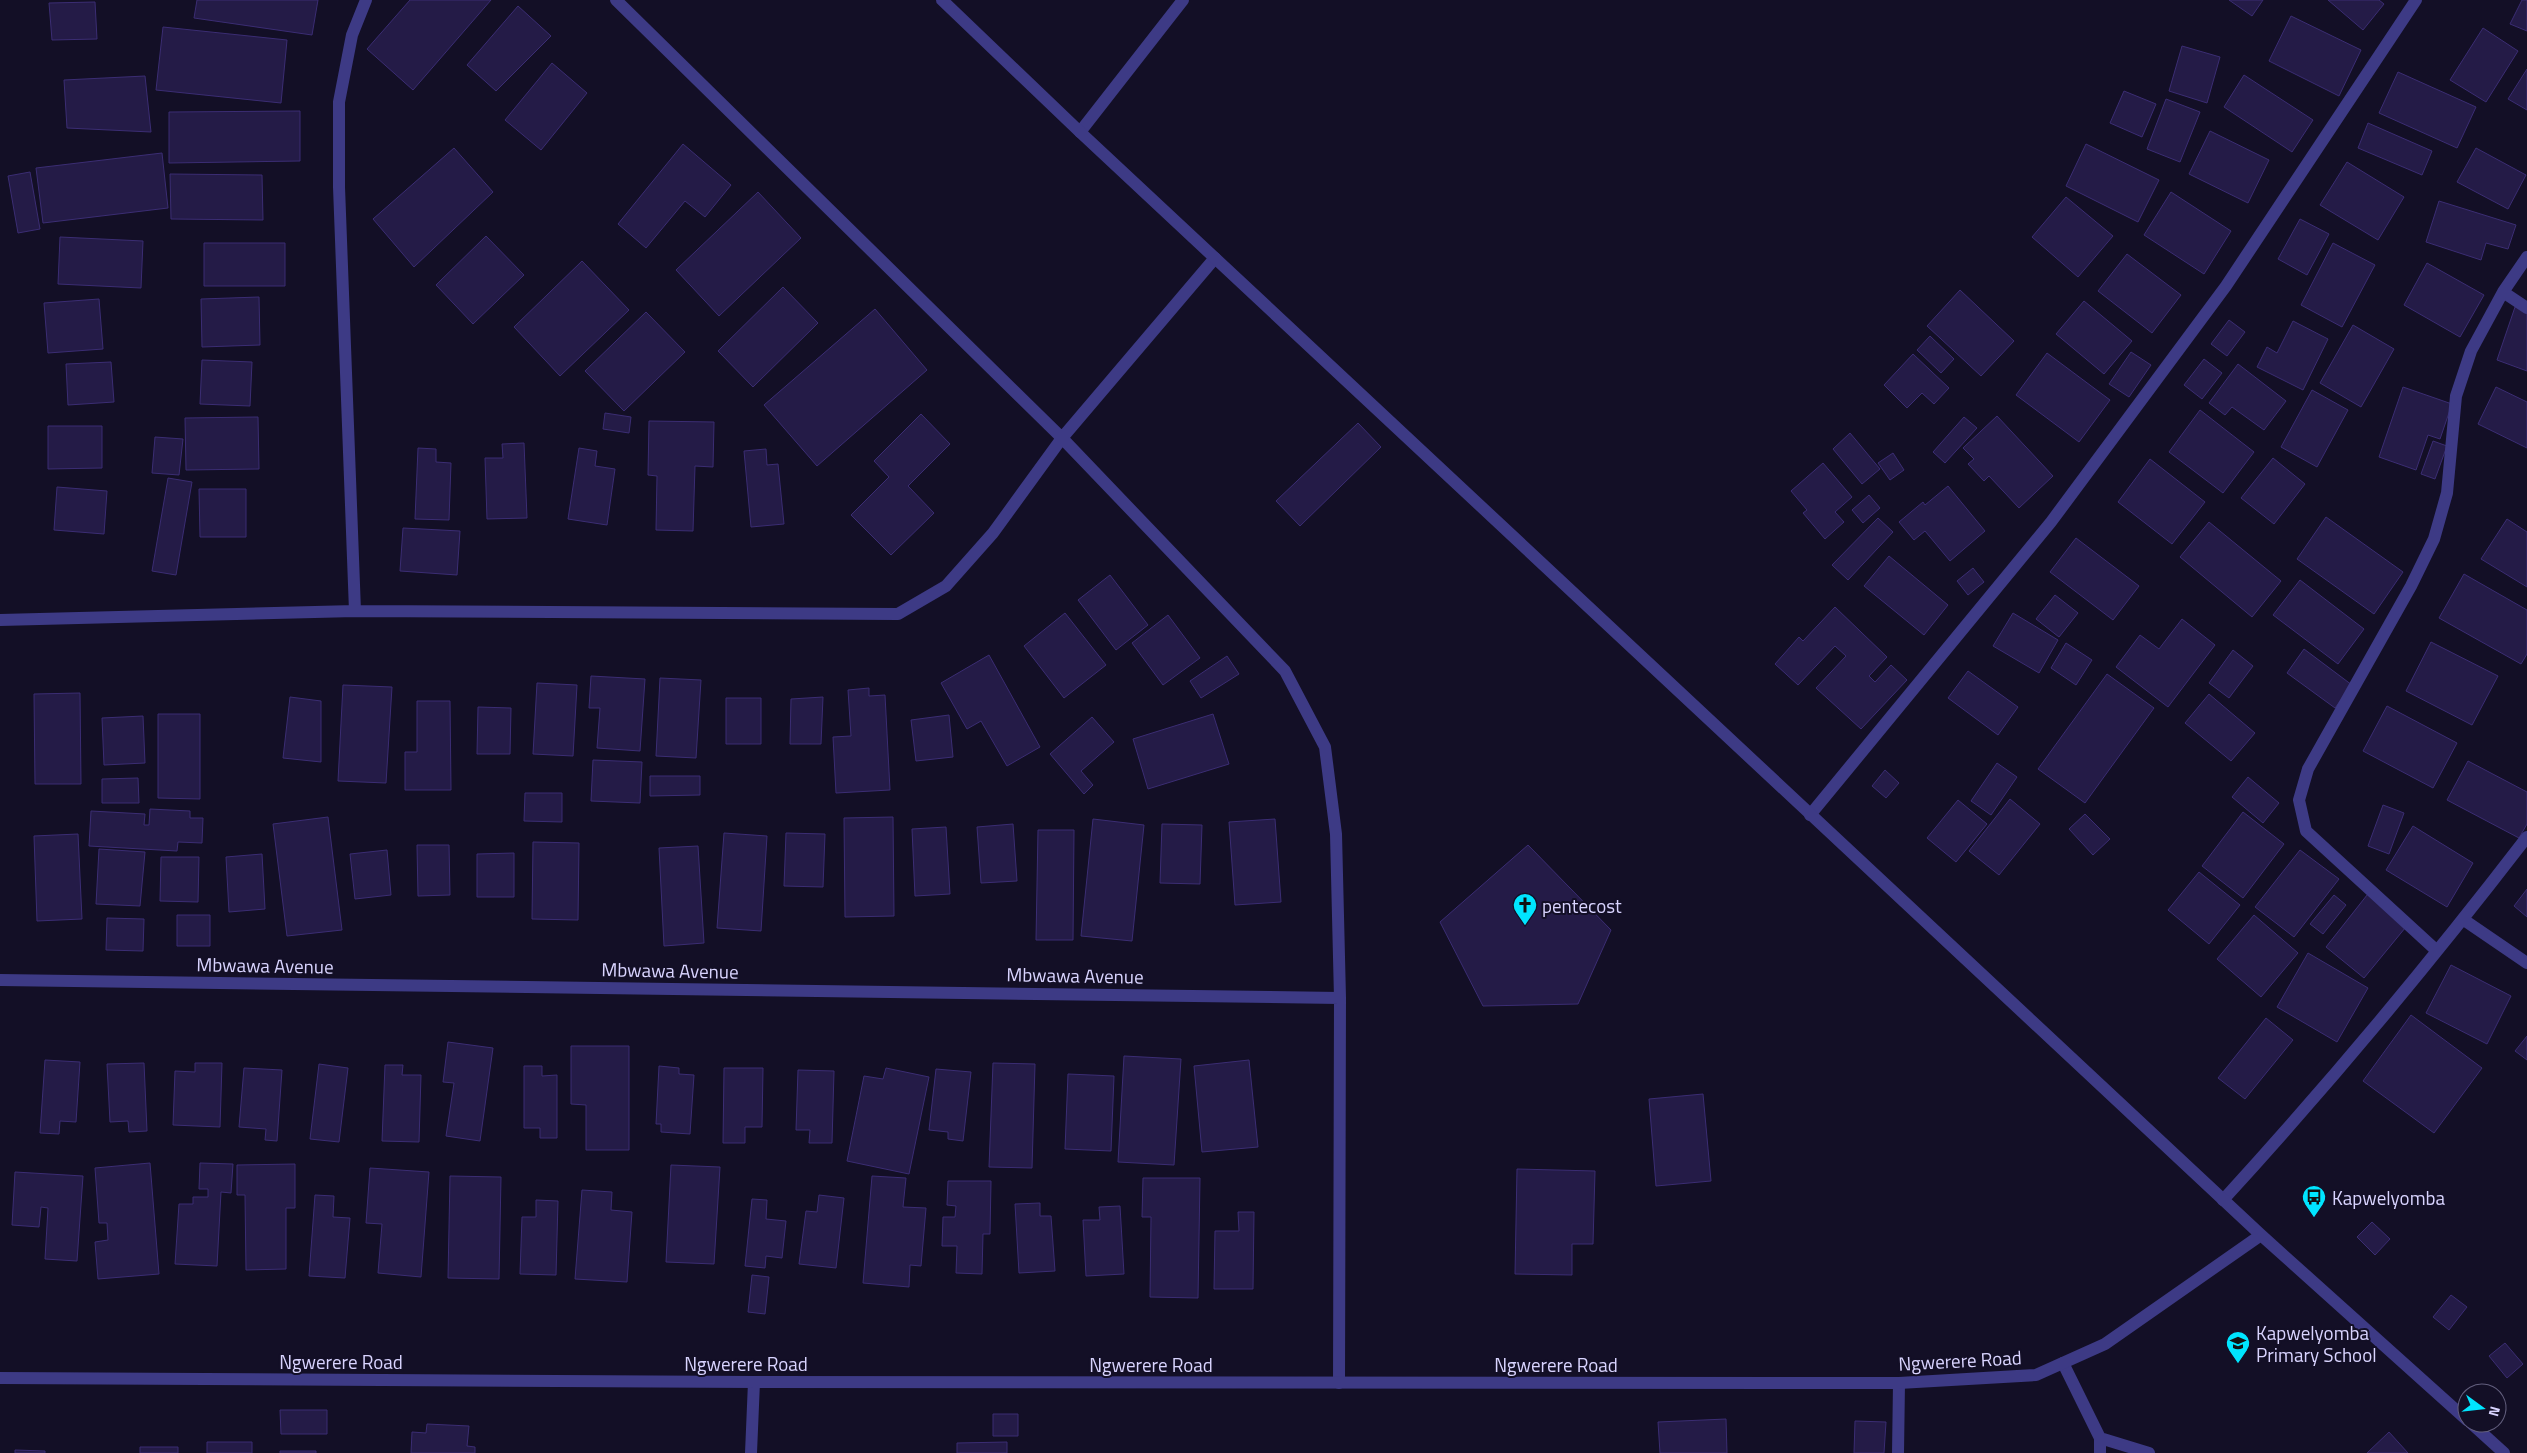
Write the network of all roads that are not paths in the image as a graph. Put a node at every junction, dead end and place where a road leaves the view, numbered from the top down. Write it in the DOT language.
graph roads {
  1 [pos="366,0"];
  2 [pos="616,0"];
  3 [pos="942,0"];
  4 [pos="1183,0"];
  5 [pos="2416,0"];
  6 [pos="1080,132"];
  7 [pos="2527,257"];
  8 [pos="1215,258"];
  9 [pos="2503,292"];
  10 [pos="2527,308"];
  11 [pos="1062,438"];
  12 [pos="355,611"];
  13 [pos="0,620"];
  14 [pos="1810,815"];
  15 [pos="2527,837"];
  16 [pos="2464,920"];
  17 [pos="2437,951"];
  18 [pos="2527,963"];
  19 [pos="0,980"];
  20 [pos="1340,998"];
  21 [pos="2223,1200"];
  22 [pos="2261,1236"];
  23 [pos="2063,1363"];
  24 [pos="0,1378"];
  25 [pos="754,1382"];
  26 [pos="1339,1383"];
  27 [pos="1899,1383"];
  28 [pos="2457,1411"];
  29 [pos="2482,1433"];
  30 [pos="2100,1438"];
  31 [pos="751,1453"];
  32 [pos="1898,1453"];
  33 [pos="2100,1453"];
  34 [pos="2149,1453"];
  35 [pos="2504,1453"];
  1 -- 12 [label="street"];
  2 -- 11 [label="street"];
  3 -- 6 [label="street"];
  4 -- 6 [label="street"];
  5 -- 14 [label="street"];
  6 -- 8 [label="street"];
  7 -- 9 [label="street"];
  8 -- 11 [label="street"];
  8 -- 14 [label="street"];
  9 -- 10 [label="street"];
  9 -- 17 [label="street"];
  11 -- 12 [label="street"];
  11 -- 20 [label="street"];
  12 -- 13 [label="street"];
  14 -- 21 [label="street"];
  15 -- 16 [label="street"];
  16 -- 17 [label="street"];
  16 -- 18 [label="street"];
  17 -- 21 [label="street"];
  19 -- 20 [label="street, Mbwawa Avenue"];
  20 -- 26 [label="street"];
  21 -- 22 [label="street"];
  22 -- 23 [label="street, Ngwerere Road"];
  22 -- 28 [label="street"];
  23 -- 27 [label="street, Ngwerere Road"];
  23 -- 30 [label="street"];
  24 -- 25 [label="street, Ngwerere Road"];
  25 -- 26 [label="street, Ngwerere Road"];
  25 -- 31 [label="street"];
  26 -- 27 [label="street, Ngwerere Road"];
  27 -- 32 [label="street"];
  29 -- 35 [label="street"];
  30 -- 33 [label="street"];
  30 -- 34 [label="street"];
}
